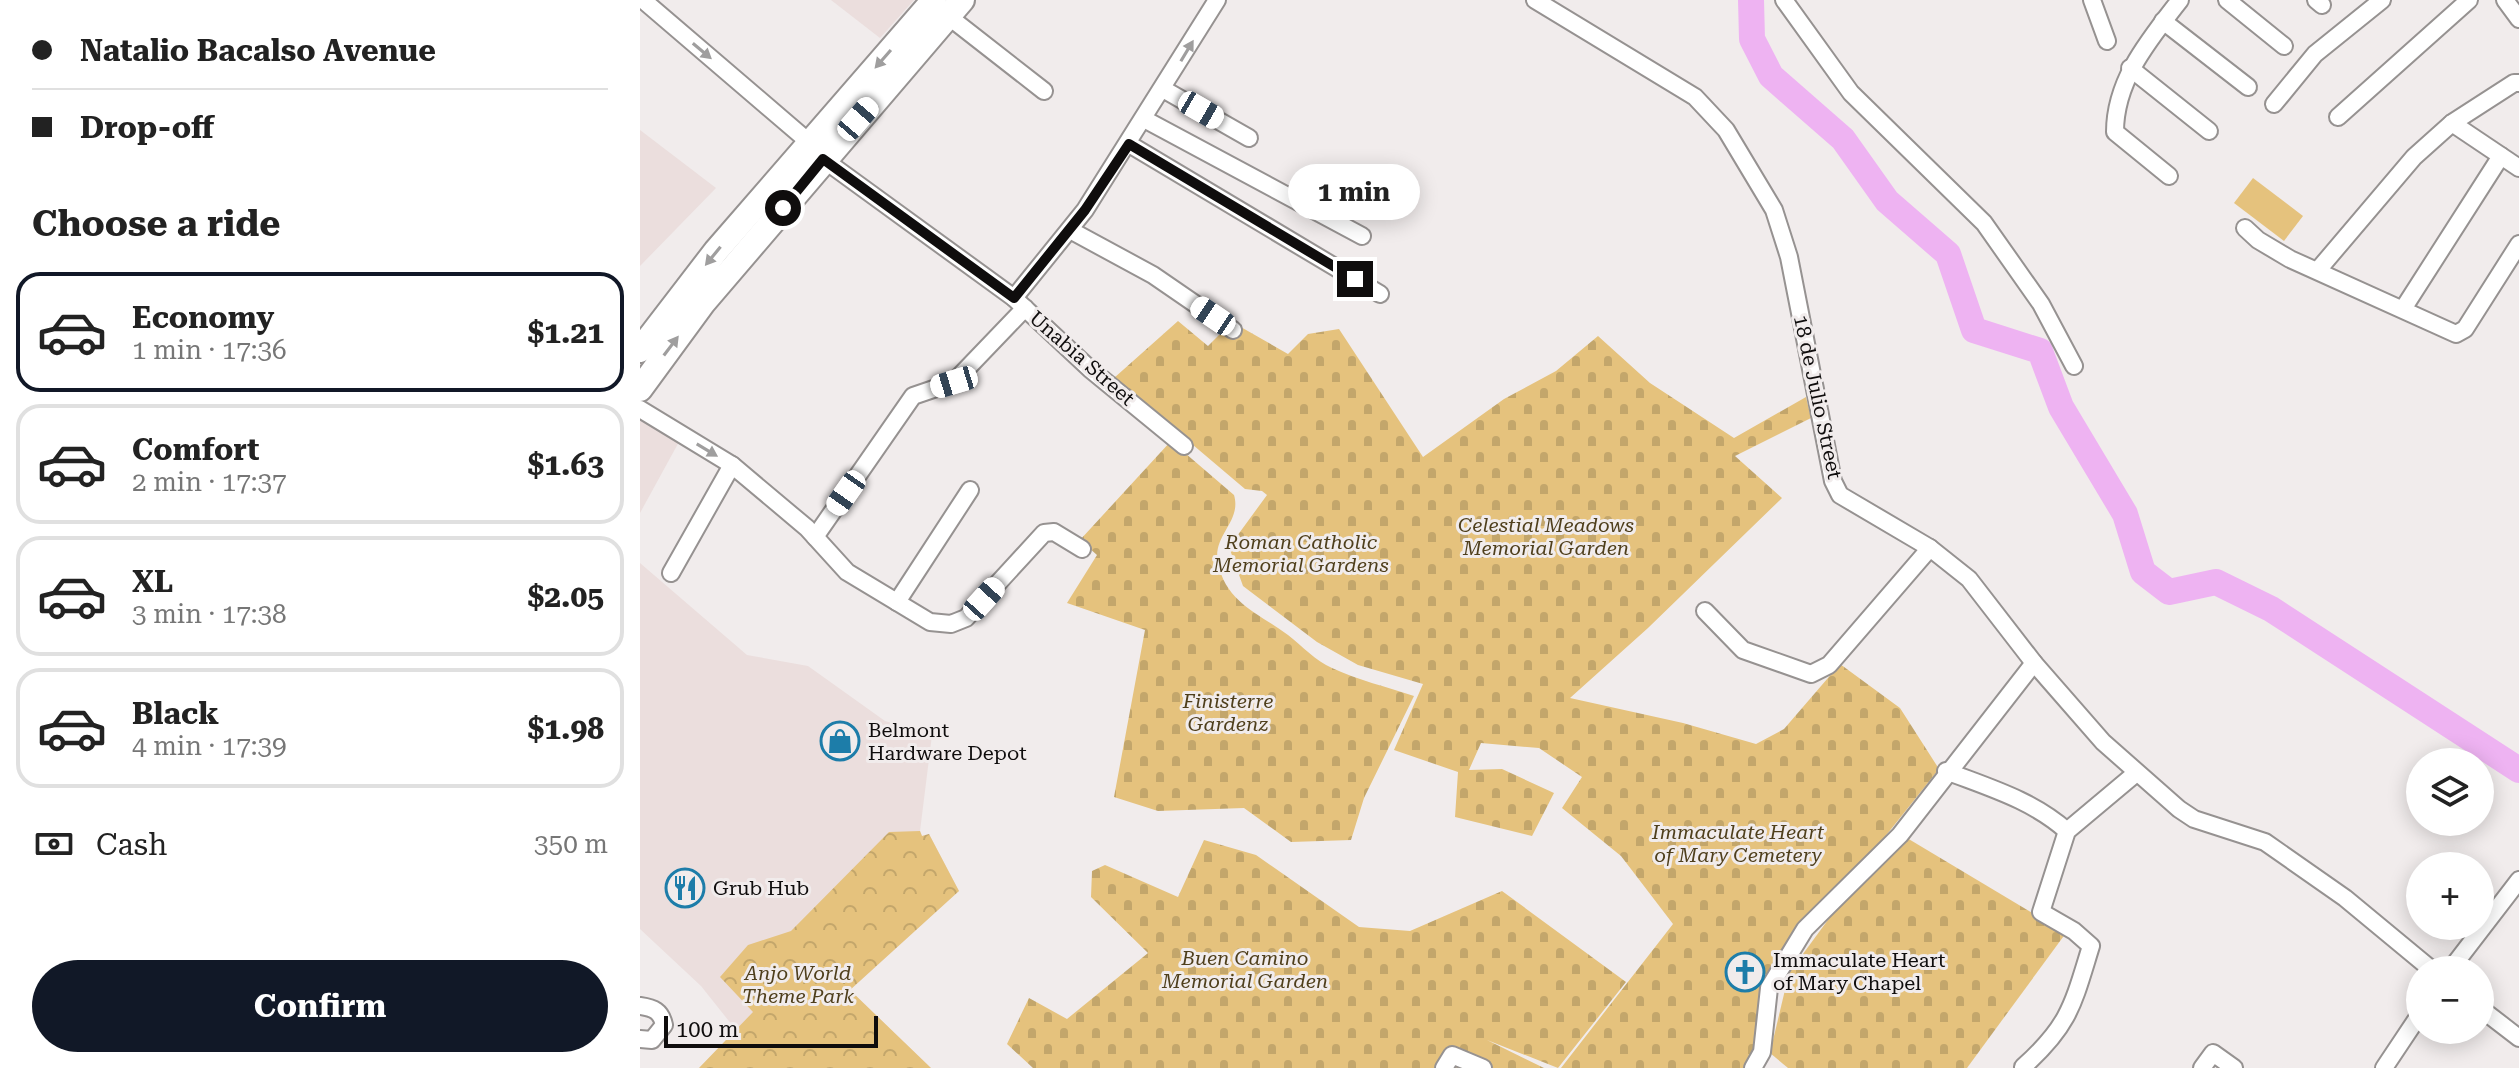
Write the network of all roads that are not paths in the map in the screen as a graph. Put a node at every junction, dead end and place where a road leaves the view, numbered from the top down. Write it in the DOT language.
graph roads {
  1 [pos="643,0"];
  2 [pos="1217,0"];
  3 [pos="1535,0"];
  4 [pos="1784,0"];
  5 [pos="2092,0"];
  6 [pos="2180,0"];
  7 [pos="2227,0"];
  8 [pos="2382,0"];
  9 [pos="2469,0"];
  10 [pos="2505,0"];
  11 [pos="948,5"];
  12 [pos="2519,19"];
  13 [pos="2163,21"];
  14 [pos="2107,41"];
  15 [pos="2284,46"];
  16 [pos="2130,68"];
  17 [pos="2519,83"];
  18 [pos="2248,87"];
  19 [pos="1163,89"];
  20 [pos="1044,91"];
  21 [pos="2274,104"];
  22 [pos="2338,117"];
  23 [pos="1144,119"];
  24 [pos="2452,123"];
  25 [pos="2209,131"];
  26 [pos="1249,138"];
  27 [pos="1129,144"];
  28 [pos="817,151"];
  29 [pos="2501,156"];
  30 [pos="2519,168"];
  31 [pos="2169,176"];
  32 [pos="2245,228"];
  33 [pos="1070,230"];
  34 [pos="1362,236"];
  35 [pos="2519,244"];
  36 [pos="2318,270"];
  37 [pos="1380,294"];
  38 [pos="1020,303"];
  39 [pos="2403,309"];
  40 [pos="1233,330"];
  41 [pos="640,350"];
  42 [pos="2074,366"];
  43 [pos="640,389"];
  44 [pos="640,409"];
  45 [pos="1184,446"];
  46 [pos="732,465"];
  47 [pos="970,490"];
  48 [pos="815,537"];
  49 [pos="1930,548"];
  50 [pos="1082,549"];
  51 [pos="671,573"];
  52 [pos="897,602"];
  53 [pos="1705,611"];
  54 [pos="2034,663"];
  55 [pos="1946,771"];
  56 [pos="2135,774"];
  57 [pos="2067,831"];
  58 [pos="2519,880"];
  59 [pos="2415,956"];
  60 [pos="2461,956"];
  61 [pos="640,1006"];
  62 [pos="2494,1019"];
  63 [pos="2406,1035"];
  64 [pos="2519,1038"];
  65 [pos="640,1039"];
  66 [pos="2023,1067"];
  67 [pos="1444,1068"];
  68 [pos="1483,1068"];
  69 [pos="1753,1068"];
  70 [pos="2202,1068"];
  71 [pos="2234,1068"];
  72 [pos="2384,1068"];
  1 -- 28 [label="street, Unabia Street, one-way"];
  19 -- 2 [label="street, one-way"];
  3 -- 49 [label="street, 18 de Julio Street"];
  4 -- 42 [label="street"];
  5 -- 14 [label="street"];
  6 -- 13 [label="street"];
  7 -- 15 [label="street"];
  8 -- 21 [label="street"];
  9 -- 22 [label="street"];
  10 -- 12 [label="street"];
  11 -- 20 [label="street"];
  11 -- 28 [label="highway"];
  13 -- 16 [label="street"];
  13 -- 18 [label="street"];
  16 -- 25 [label="street"];
  16 -- 31 [label="street"];
  17 -- 24 [label="street"];
  19 -- 23 [label="street"];
  19 -- 26 [label="street"];
  23 -- 27 [label="street"];
  23 -- 34 [label="street"];
  24 -- 29 [label="street"];
  24 -- 36 [label="street"];
  27 -- 33 [label="street"];
  27 -- 37 [label="street"];
  28 -- 38 [label="street, Unabia Street"];
  28 -- 41 [label="highway, one-way"];
  43 -- 28 [label="highway, one-way"];
  29 -- 30 [label="street"];
  29 -- 39 [label="street"];
  32 -- 36 [label="street"];
  33 -- 38 [label="street"];
  33 -- 40 [label="street"];
  35 -- 39 [label="street"];
  36 -- 39 [label="street"];
  38 -- 45 [label="street, Unabia Street"];
  38 -- 48 [label="street"];
  44 -- 46 [label="street, one-way"];
  46 -- 48 [label="street"];
  46 -- 51 [label="street"];
  47 -- 52 [label="street"];
  48 -- 52 [label="street"];
  49 -- 53 [label="street"];
  49 -- 54 [label="street, 18 de Julio Street"];
  50 -- 52 [label="street"];
  54 -- 55 [label="street"];
  54 -- 56 [label="street, 18 de Julio Street"];
  55 -- 57 [label="street"];
  55 -- 69 [label="street"];
  56 -- 57 [label="street"];
  56 -- 59 [label="street, 18 de Julio Street"];
  57 -- 66 [label="street"];
  58 -- 60 [label="street"];
  61 -- 65 [label="street"];
  62 -- 64 [label="street"];
  63 -- 72 [label="street"];
  67 -- 68 [label="street"];
  70 -- 71 [label="street"];
}
